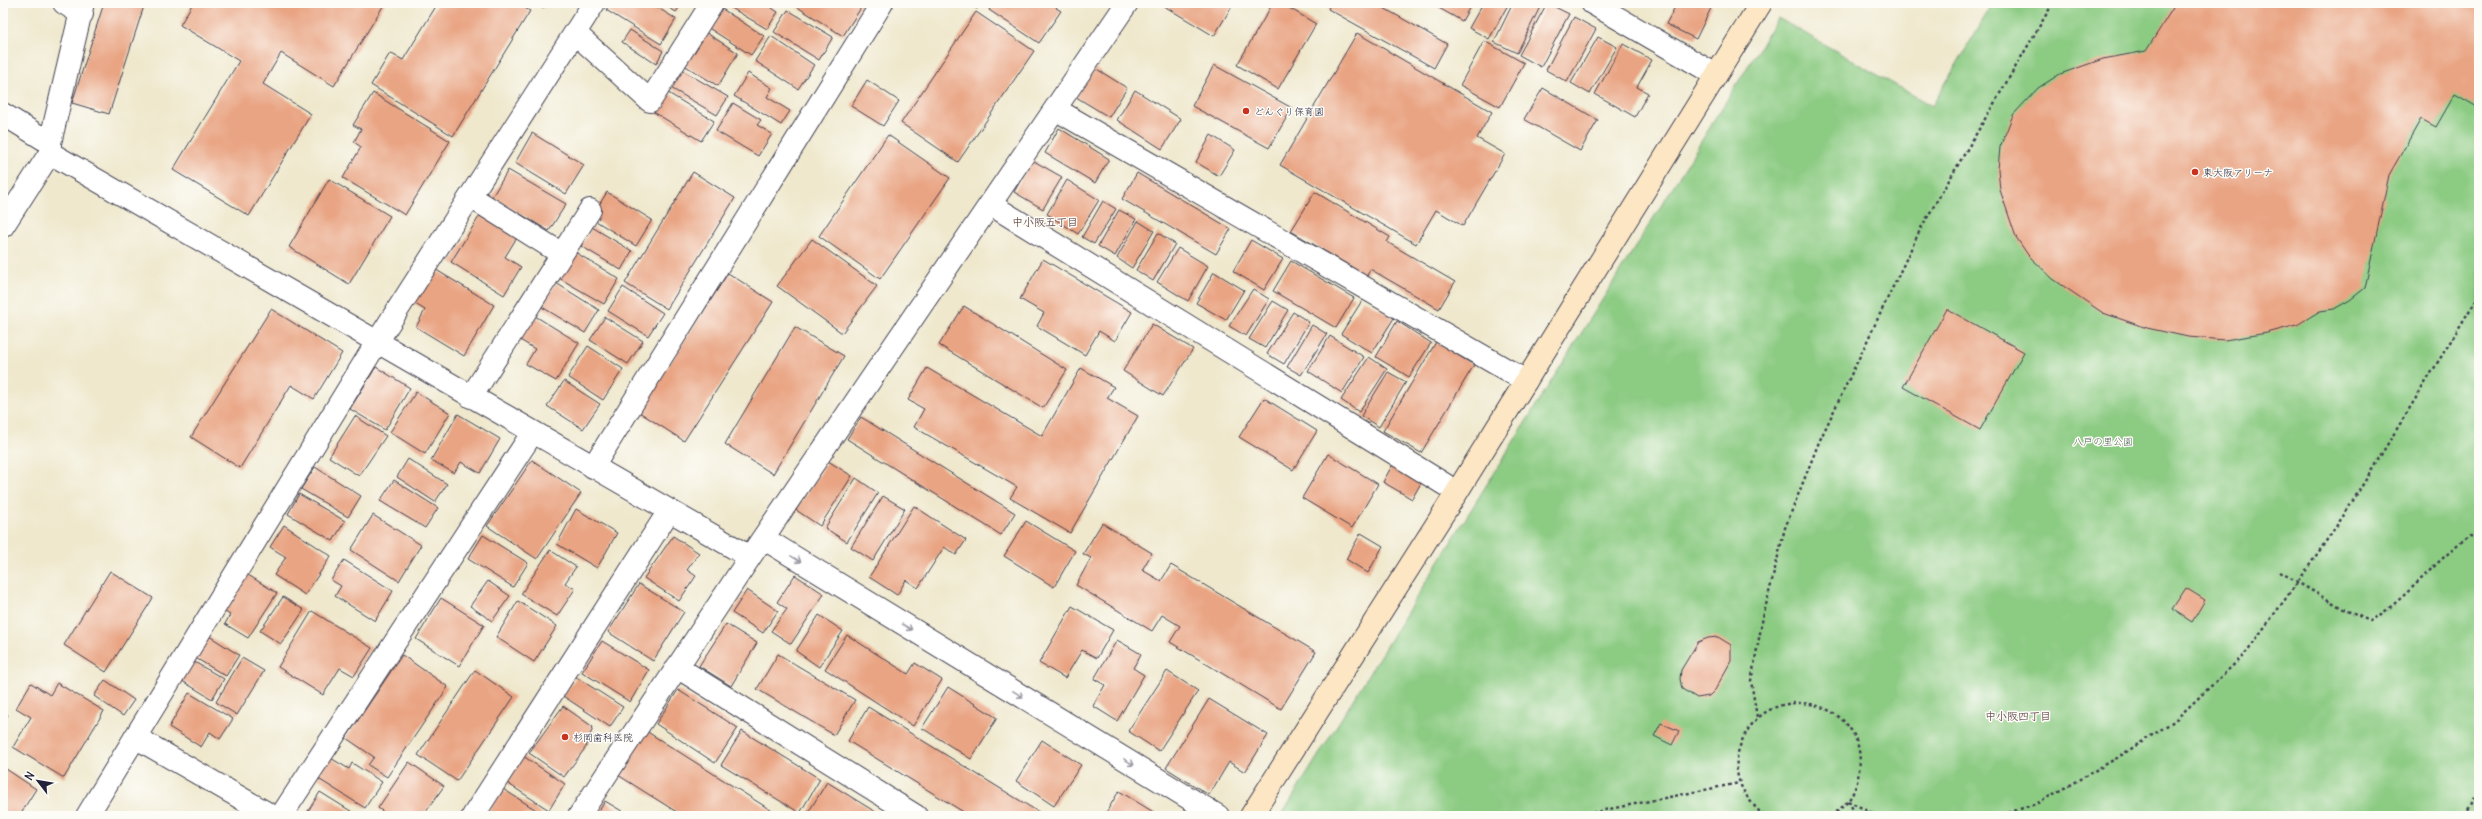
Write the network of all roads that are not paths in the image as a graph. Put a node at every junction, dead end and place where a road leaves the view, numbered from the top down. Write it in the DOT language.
graph roads {
  1 [pos="594,3"];
  2 [pos="712,3"];
  3 [pos="882,3"];
  4 [pos="1127,3"];
  5 [pos="1592,3"];
  6 [pos="1761,3"];
  7 [pos="76,7"];
  8 [pos="575,33"];
  9 [pos="1716,75"];
  10 [pos="1055,109"];
  11 [pos="3,114"];
  12 [pos="50,148"];
  13 [pos="471,197"];
  14 [pos="990,204"];
  15 [pos="590,210"];
  16 [pos="3,226"];
  17 [pos="562,254"];
  18 [pos="377,342"];
  19 [pos="1526,381"];
  20 [pos="471,396"];
  21 [pos="533,432"];
  22 [pos="593,467"];
  23 [pos="1457,492"];
  24 [pos="668,511"];
  25 [pos="763,538"];
  26 [pos="750,557"];
  27 [pos="677,667"];
  28 [pos="135,737"];
  29 [pos="87,816"];
  30 [pos="272,816"];
  31 [pos="281,816"];
  32 [pos="473,816"];
  33 [pos="579,816"];
  34 [pos="916,816"];
  35 [pos="1218,816"];
  36 [pos="1251,816"];
  1 -- 8 [label="street"];
  2 -- 8 [label="street"];
  3 -- 22 [label="street"];
  4 -- 10 [label="street"];
  5 -- 9 [label="street"];
  6 -- 9 [label="street"];
  7 -- 12 [label="street"];
  8 -- 13 [label="street"];
  9 -- 19 [label="street"];
  10 -- 14 [label="street"];
  10 -- 19 [label="street"];
  11 -- 12 [label="street"];
  12 -- 16 [label="street"];
  12 -- 18 [label="street"];
  13 -- 17 [label="street"];
  13 -- 18 [label="street"];
  14 -- 23 [label="street"];
  14 -- 25 [label="street"];
  15 -- 17 [label="street"];
  17 -- 20 [label="street"];
  18 -- 20 [label="street"];
  18 -- 28 [label="street"];
  19 -- 23 [label="street"];
  20 -- 21 [label="street"];
  21 -- 22 [label="street"];
  21 -- 31 [label="street"];
  22 -- 24 [label="street"];
  23 -- 36 [label="street"];
  24 -- 26 [label="street"];
  24 -- 32 [label="street"];
  25 -- 26 [label="street"];
  25 -- 35 [label="street, one-way"];
  26 -- 27 [label="street"];
  27 -- 33 [label="street"];
  27 -- 34 [label="street"];
  28 -- 29 [label="street"];
  28 -- 30 [label="street"];
}
